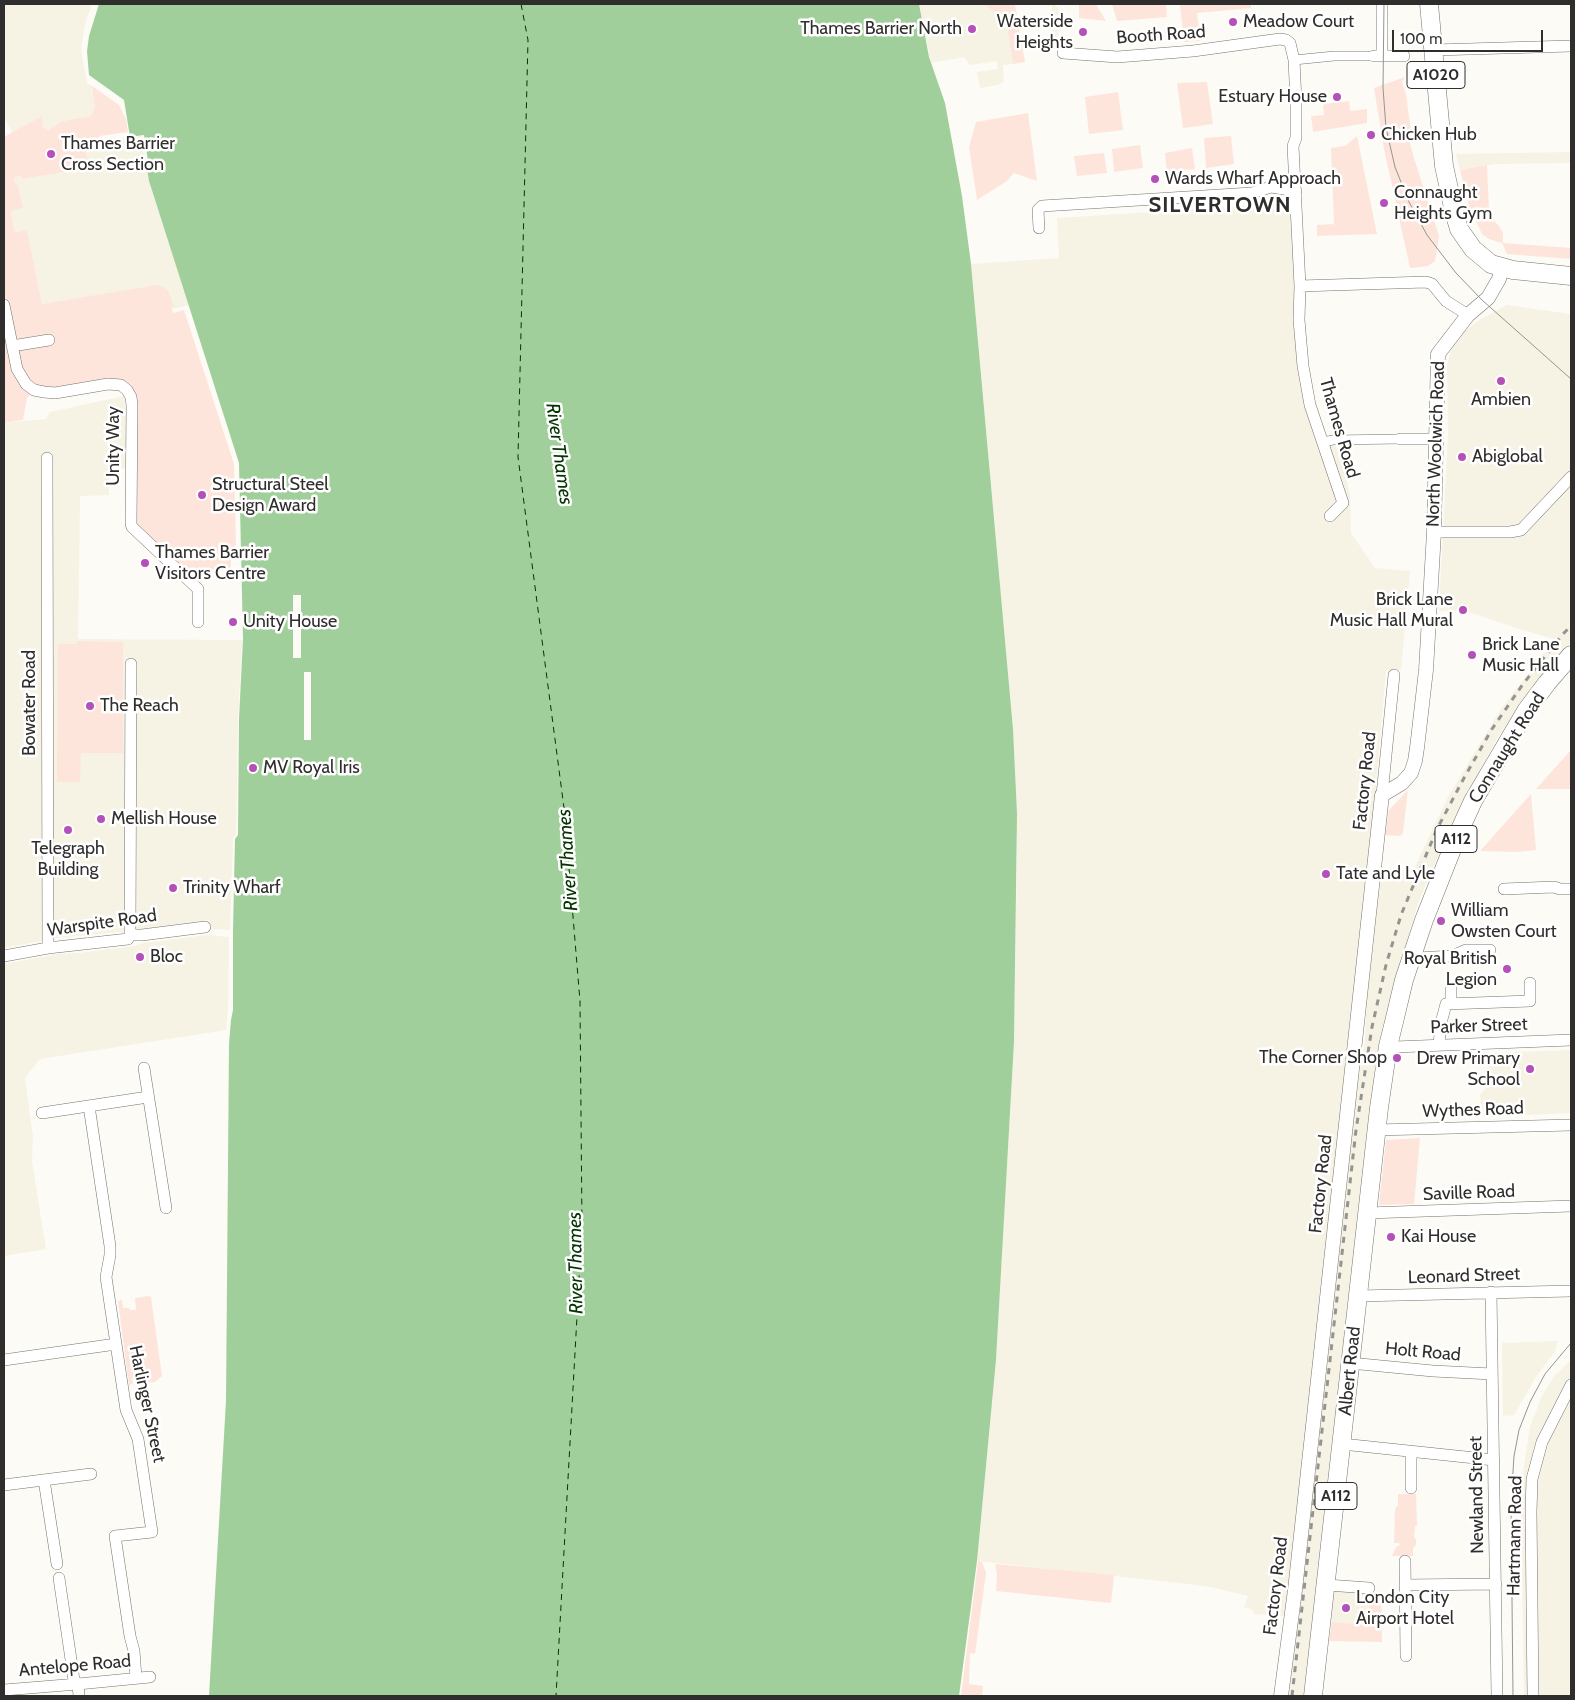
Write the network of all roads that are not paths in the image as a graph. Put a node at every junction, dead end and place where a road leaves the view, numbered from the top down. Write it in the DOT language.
graph roads {
  1 [pos="1382,4"];
  2 [pos="1429,4"];
  3 [pos="1571,46"];
  4 [pos="1434,50"];
  5 [pos="1064,53"];
  6 [pos="1378,56"];
  7 [pos="1404,56"];
  8 [pos="1294,60"];
  9 [pos="1296,191"];
  10 [pos="1039,228"];
  11 [pos="1502,268"];
  12 [pos="1571,276"];
  13 [pos="1300,286"];
  14 [pos="4,305"];
  15 [pos="1468,315"];
  16 [pos="49,340"];
  17 [pos="12,346"];
  18 [pos="1400,439"];
  19 [pos="1437,439"];
  20 [pos="1323,442"];
  21 [pos="47,458"];
  22 [pos="1571,477"];
  23 [pos="1330,516"];
  24 [pos="1434,532"];
  25 [pos="198,622"];
  26 [pos="1571,655"];
  27 [pos="131,664"];
  28 [pos="1394,675"];
  29 [pos="1382,795"];
  30 [pos="1571,889"];
  31 [pos="1504,890"];
  32 [pos="205,927"];
  33 [pos="130,935"];
  34 [pos="48,948"];
  35 [pos="1490,950"];
  36 [pos="4,956"];
  37 [pos="1412,956"];
  38 [pos="1530,984"];
  39 [pos="1451,987"];
  40 [pos="1451,1004"];
  41 [pos="1571,1040"];
  42 [pos="1439,1044"];
  43 [pos="1388,1046"];
  44 [pos="144,1068"];
  45 [pos="148,1097"];
  46 [pos="90,1106"];
  47 [pos="42,1113"];
  48 [pos="1571,1125"];
  49 [pos="1376,1130"];
  50 [pos="1571,1206"];
  51 [pos="166,1208"];
  52 [pos="1367,1213"];
  53 [pos="1571,1291"];
  54 [pos="1491,1292"];
  55 [pos="1358,1296"];
  56 [pos="116,1344"];
  57 [pos="4,1360"];
  58 [pos="1350,1363"];
  59 [pos="1492,1374"];
  60 [pos="1571,1384"];
  61 [pos="1342,1444"];
  62 [pos="1411,1452"];
  63 [pos="1494,1460"];
  64 [pos="91,1474"];
  65 [pos="44,1480"];
  66 [pos="4,1485"];
  67 [pos="1411,1488"];
  68 [pos="1405,1561"];
  69 [pos="1496,1584"];
  70 [pos="1327,1585"];
  71 [pos="1405,1585"];
  72 [pos="1369,1588"];
  73 [pos="1406,1656"];
  74 [pos="150,1677"];
  75 [pos="136,1678"];
  76 [pos="4,1690"];
  77 [pos="78,1690"];
  78 [pos="1281,1696"];
  79 [pos="1314,1696"];
  80 [pos="1498,1696"];
  81 [pos="1533,1696"];
  1 -- 6 [label="street"];
  2 -- 4 [label="main road, A1020"];
  3 -- 4 [label="street"];
  4 -- 11 [label="main road, A1020"];
  5 -- 8 [label="street, Booth Road"];
  6 -- 7 [label="street"];
  6 -- 8 [label="street"];
  8 -- 9 [label="street, Booth Road"];
  9 -- 10 [label="street"];
  9 -- 13 [label="street, Thames Road"];
  11 -- 12 [label="main road, A1020"];
  11 -- 15 [label="street, North Woolwich Road"];
  13 -- 15 [label="street"];
  13 -- 20 [label="street, Thames Road"];
  14 -- 17 [label="street, Unity Way"];
  15 -- 19 [label="street, North Woolwich Road"];
  16 -- 17 [label="street"];
  17 -- 25 [label="street, Unity Way"];
  18 -- 19 [label="street"];
  18 -- 20 [label="street"];
  19 -- 24 [label="street, North Woolwich Road"];
  20 -- 23 [label="street, Thames Road"];
  21 -- 34 [label="street, Bowater Road"];
  22 -- 24 [label="street"];
  24 -- 29 [label="street, North Woolwich Road"];
  26 -- 37 [label="main road, Connaught Road / A112"];
  27 -- 33 [label="street"];
  28 -- 29 [label="street, Factory Road"];
  29 -- 78 [label="street, Factory Road"];
  30 -- 31 [label="street"];
  32 -- 33 [label="street, Warspite Road"];
  33 -- 34 [label="street, Warspite Road"];
  34 -- 36 [label="street, Warspite Road"];
  35 -- 37 [label="street"];
  37 -- 43 [label="main road, Connaught Road / A112"];
  38 -- 40 [label="street"];
  39 -- 40 [label="street"];
  40 -- 42 [label="street"];
  41 -- 42 [label="street, Parker Street"];
  42 -- 43 [label="street, Parker Street"];
  43 -- 49 [label="main road, Albert Road / A112"];
  44 -- 45 [label="street"];
  45 -- 46 [label="street"];
  45 -- 51 [label="street"];
  46 -- 47 [label="street"];
  46 -- 56 [label="street, Harlinger Street"];
  48 -- 49 [label="street, Wythes Road"];
  49 -- 52 [label="main road, Albert Road / A112"];
  50 -- 52 [label="street, Saville Road"];
  52 -- 55 [label="main road, Albert Road / A112"];
  53 -- 54 [label="street, Leonard Street"];
  54 -- 55 [label="street, Leonard Street"];
  54 -- 59 [label="street, Newland Street"];
  55 -- 58 [label="main road, Albert Road / A112"];
  56 -- 57 [label="street"];
  56 -- 75 [label="street, Harlinger Street"];
  58 -- 59 [label="street, Holt Road"];
  58 -- 61 [label="main road, Albert Road / A112"];
  59 -- 63 [label="street, Newland Street"];
  60 -- 81 [label="street, Hartmann Road"];
  61 -- 62 [label="street"];
  61 -- 70 [label="main road, Albert Road / A112"];
  62 -- 63 [label="street"];
  62 -- 67 [label="street"];
  63 -- 69 [label="street, Newland Street"];
  64 -- 65 [label="street"];
  65 -- 66 [label="street"];
  65 -- 77 [label="street"];
  68 -- 71 [label="street"];
  69 -- 71 [label="street"];
  69 -- 80 [label="street, Newland Street"];
  70 -- 72 [label="street"];
  70 -- 79 [label="main road, Albert Road / A112"];
  71 -- 73 [label="street"];
  74 -- 75 [label="street, Antelope Road"];
  75 -- 77 [label="street, Antelope Road"];
  76 -- 77 [label="street, Antelope Road"];
}
